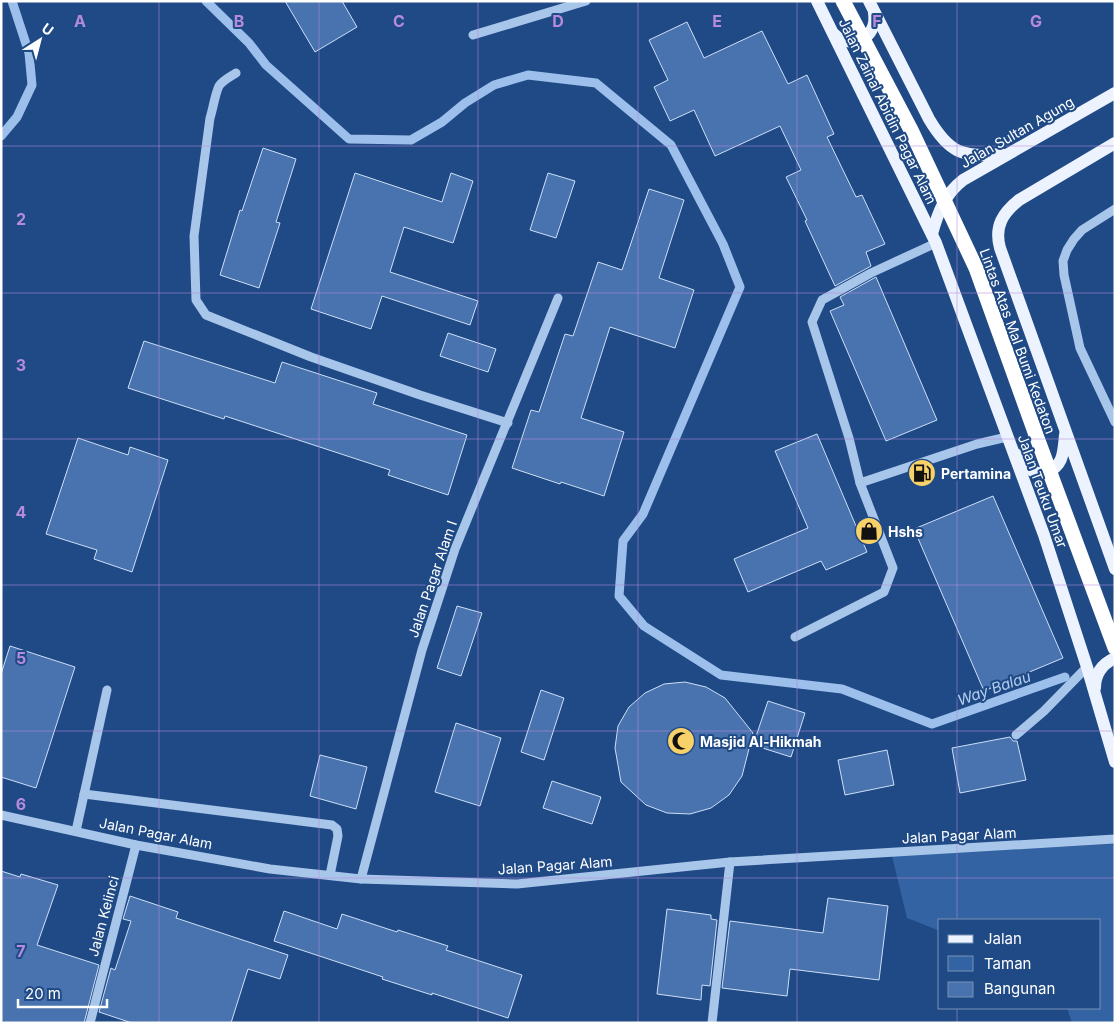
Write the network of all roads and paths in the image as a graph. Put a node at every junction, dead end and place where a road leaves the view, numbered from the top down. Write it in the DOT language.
graph roads {
  1 [pos="586,1"];
  2 [pos="818,1"];
  3 [pos="842,1"];
  4 [pos="872,6"];
  5 [pos="833,34"];
  6 [pos="473,35"];
  7 [pos="236,74"];
  8 [pos="1115,93"];
  9 [pos="1115,144"];
  10 [pos="1008,154"];
  11 [pos="1115,209"];
  12 [pos="934,239"];
  13 [pos="558,298"];
  14 [pos="1115,422"];
  15 [pos="508,424"];
  16 [pos="1065,430"];
  17 [pos="1008,440"];
  18 [pos="860,483"];
  19 [pos="1109,538"];
  20 [pos="1115,569"];
  21 [pos="795,637"];
  22 [pos="1115,648"];
  23 [pos="1115,658"];
  24 [pos="1087,667"];
  25 [pos="107,690"];
  26 [pos="1095,693"];
  27 [pos="1016,735"];
  28 [pos="1115,762"];
  29 [pos="84,794"];
  30 [pos="1,815"];
  31 [pos="76,831"];
  32 [pos="1115,839"];
  33 [pos="136,845"];
  34 [pos="730,862"];
  35 [pos="330,875"];
  36 [pos="361,879"];
  37 [pos="90,1023"];
  38 [pos="712,1023"];
  1 -- 6 [label="street"];
  2 -- 5 [label="main road, Jalan Zainal Abidin Pagar Alam"];
  3 -- 22 [label="highway, Lintas Atas Mal Bumi Kedaton, bridge"];
  4 -- 5 [label="main road"];
  4 -- 10 [label="main road"];
  5 -- 12 [label="main road, Jalan Zainal Abidin Pagar Alam"];
  7 -- 15 [label="street"];
  8 -- 10 [label="main road, Jalan Sultan Agung"];
  9 -- 16 [label="main road"];
  10 -- 12 [label="main road, Jalan Sultan Agung"];
  11 -- 14 [label="street"];
  12 -- 17 [label="main road, Jalan Teuku Umar"];
  12 -- 18 [label="street"];
  13 -- 15 [label="street, Jalan Pagar Alam I"];
  15 -- 36 [label="street, Jalan Pagar Alam I"];
  16 -- 17 [label="main road"];
  16 -- 19 [label="main road"];
  17 -- 18 [label="street"];
  17 -- 24 [label="main road, Jalan Teuku Umar"];
  18 -- 21 [label="street"];
  19 -- 20 [label="main road"];
  23 -- 26 [label="main road"];
  24 -- 26 [label="main road, Jalan Teuku Umar"];
  24 -- 27 [label="street"];
  25 -- 29 [label="street"];
  26 -- 28 [label="main road, Jalan Teuku Umar"];
  29 -- 31 [label="street"];
  29 -- 35 [label="street"];
  30 -- 31 [label="street, Jalan Pagar Alam"];
  31 -- 33 [label="street, Jalan Pagar Alam"];
  32 -- 34 [label="street, Jalan Pagar Alam"];
  33 -- 35 [label="street, Jalan Pagar Alam"];
  33 -- 37 [label="street, Jalan Kelinci"];
  34 -- 36 [label="street, Jalan Pagar Alam"];
  34 -- 38 [label="street"];
  35 -- 36 [label="street, Jalan Pagar Alam"];
}
